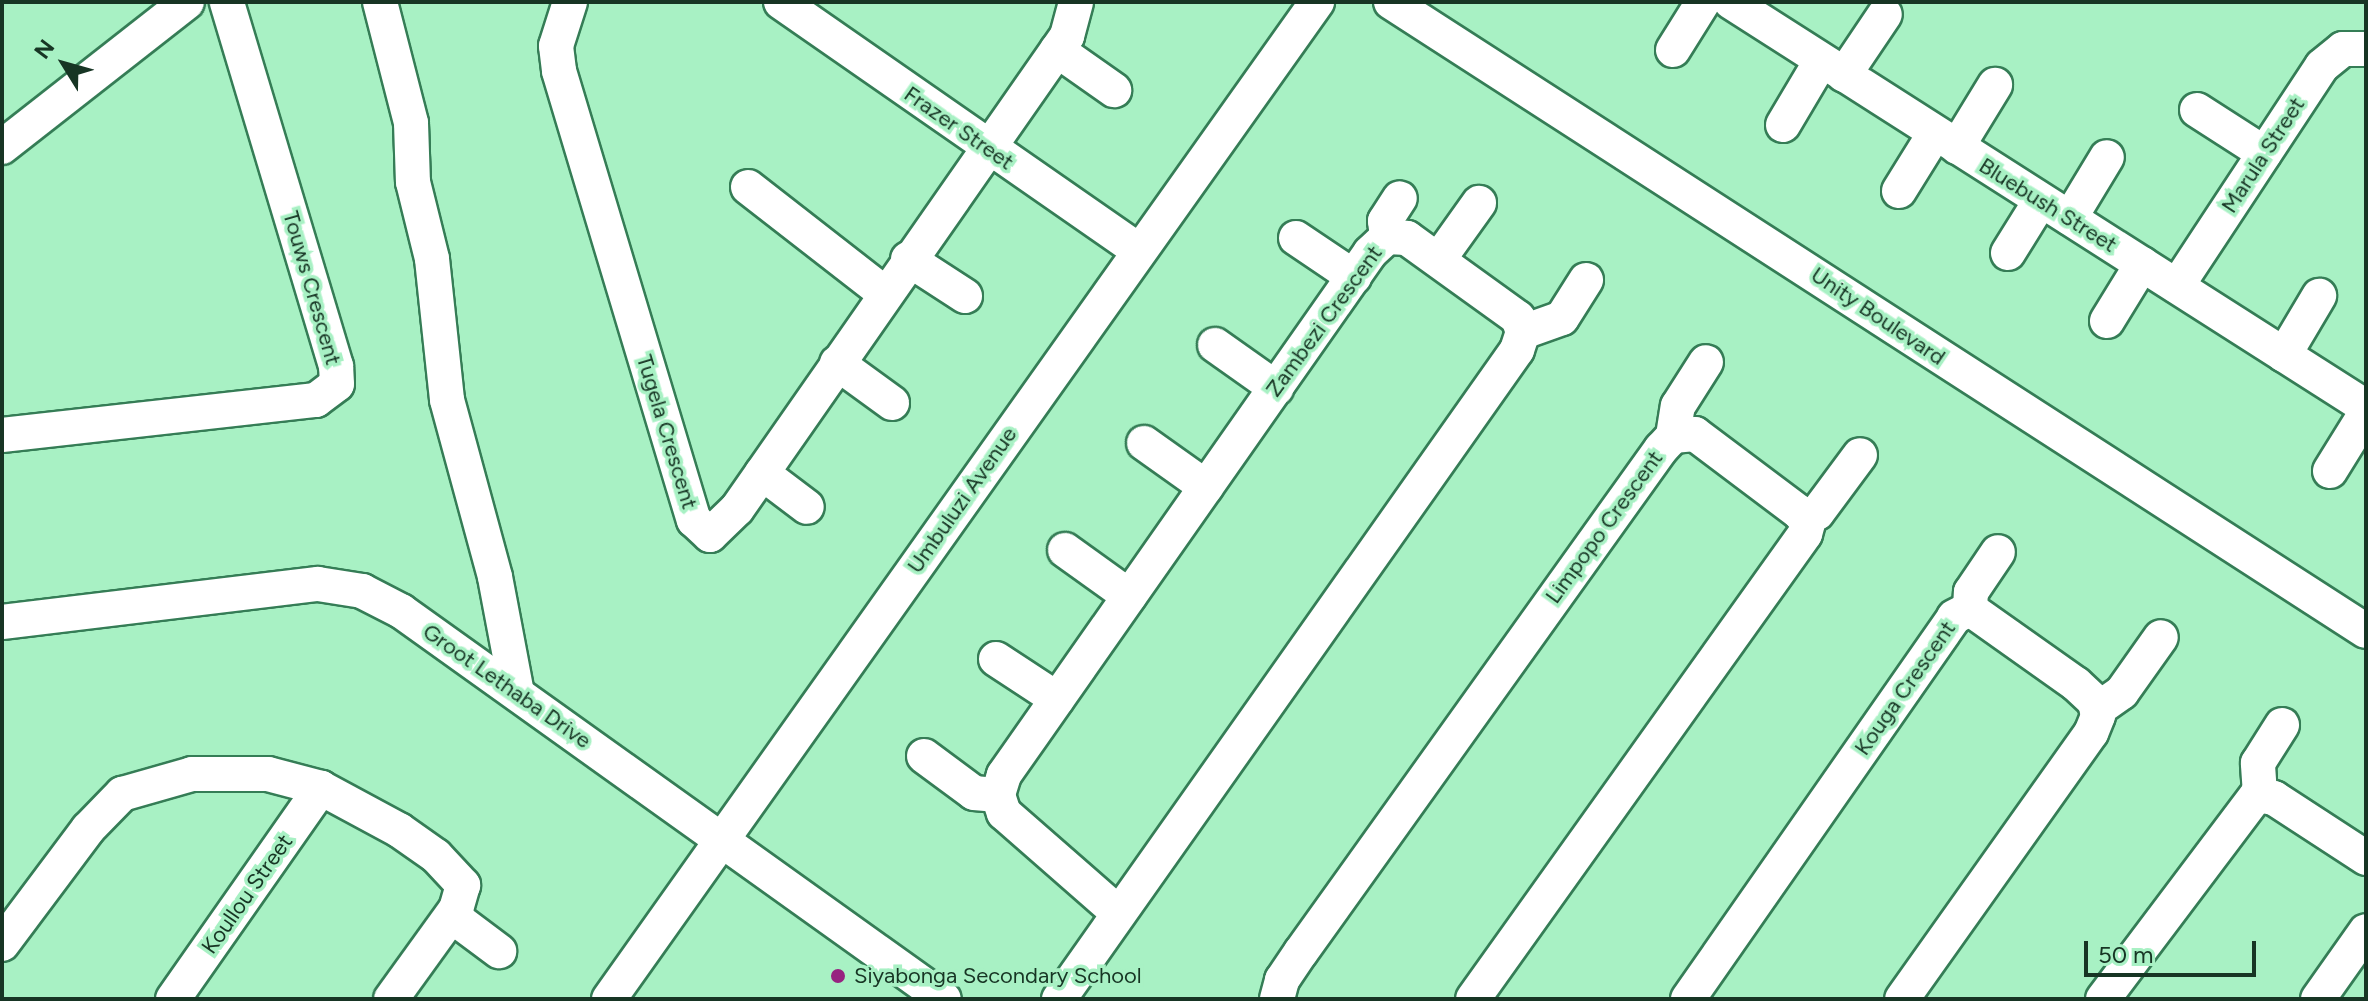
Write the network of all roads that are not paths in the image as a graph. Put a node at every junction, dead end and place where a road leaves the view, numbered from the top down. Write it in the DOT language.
graph roads {
  1 [pos="187,2"];
  2 [pos="227,2"];
  3 [pos="380,2"];
  4 [pos="570,2"];
  5 [pos="781,2"];
  6 [pos="1076,2"];
  7 [pos="1317,2"];
  8 [pos="1391,2"];
  9 [pos="1703,2"];
  10 [pos="1741,5"];
  11 [pos="1885,14"];
  12 [pos="2366,49"];
  13 [pos="1057,50"];
  14 [pos="1673,50"];
  15 [pos="1833,68"];
  16 [pos="1995,85"];
  17 [pos="1114,90"];
  18 [pos="2197,110"];
  19 [pos="1783,125"];
  20 [pos="1946,140"];
  21 [pos="2,147"];
  22 [pos="986,148"];
  23 [pos="2264,153"];
  24 [pos="2107,157"];
  25 [pos="748,187"];
  26 [pos="1899,191"];
  27 [pos="1400,198"];
  28 [pos="2041,200"];
  29 [pos="1479,203"];
  30 [pos="2070,218"];
  31 [pos="1387,237"];
  32 [pos="1296,238"];
  33 [pos="1139,251"];
  34 [pos="2008,253"];
  35 [pos="908,259"];
  36 [pos="1439,259"];
  37 [pos="2142,264"];
  38 [pos="1354,277"];
  39 [pos="1586,280"];
  40 [pos="2177,286"];
  41 [pos="884,293"];
  42 [pos="965,296"];
  43 [pos="2319,296"];
  44 [pos="2107,321"];
  45 [pos="1523,332"];
  46 [pos="1215,345"];
  47 [pos="2284,355"];
  48 [pos="1706,362"];
  49 [pos="837,363"];
  50 [pos="1276,388"];
  51 [pos="892,403"];
  52 [pos="2366,410"];
  53 [pos="2,435"];
  54 [pos="1673,436"];
  55 [pos="1144,443"];
  56 [pos="1860,455"];
  57 [pos="2330,471"];
  58 [pos="762,473"];
  59 [pos="1206,487"];
  60 [pos="807,507"];
  61 [pos="1805,518"];
  62 [pos="1065,550"];
  63 [pos="1998,552"];
  64 [pos="1129,596"];
  65 [pos="1970,609"];
  66 [pos="2,622"];
  67 [pos="2366,631"];
  68 [pos="2161,637"];
  69 [pos="996,659"];
  70 [pos="517,693"];
  71 [pos="1057,699"];
  72 [pos="2098,709"];
  73 [pos="2282,725"];
  74 [pos="924,756"];
  75 [pos="321,788"];
  76 [pos="2260,794"];
  77 [pos="998,795"];
  78 [pos="723,839"];
  79 [pos="2364,851"];
  80 [pos="1117,912"];
  81 [pos="452,916"];
  82 [pos="2366,931"];
  83 [pos="2,944"];
  84 [pos="499,951"];
  85 [pos="173,999"];
  86 [pos="391,999"];
  87 [pos="609,999"];
  88 [pos="944,999"];
  89 [pos="1059,999"];
  90 [pos="1277,999"];
  91 [pos="1473,999"];
  92 [pos="1688,999"];
  93 [pos="1902,999"];
  94 [pos="2103,999"];
  95 [pos="2318,999"];
  1 -- 21 [label="street"];
  2 -- 53 [label="street, Touws Crescent"];
  3 -- 70 [label="street"];
  4 -- 58 [label="street, Tugela Crescent"];
  5 -- 22 [label="street, Frazer Street"];
  6 -- 13 [label="street, Tugela Crescent"];
  7 -- 33 [label="street, Umbuluzi Avenue"];
  8 -- 67 [label="street, Unity Boulevard"];
  9 -- 14 [label="street"];
  10 -- 15 [label="street, Bluebush Street"];
  11 -- 15 [label="street"];
  12 -- 23 [label="street, Marula Street"];
  13 -- 17 [label="street"];
  13 -- 22 [label="street, Tugela Crescent"];
  15 -- 19 [label="street"];
  15 -- 20 [label="street, Bluebush Street"];
  16 -- 20 [label="street"];
  18 -- 23 [label="street"];
  20 -- 26 [label="street"];
  20 -- 28 [label="street, Bluebush Street"];
  22 -- 33 [label="street, Frazer Street"];
  22 -- 35 [label="street, Tugela Crescent"];
  23 -- 40 [label="street, Marula Street"];
  24 -- 30 [label="street"];
  25 -- 41 [label="street"];
  27 -- 31 [label="street"];
  28 -- 30 [label="street, Bluebush Street"];
  28 -- 34 [label="street"];
  29 -- 36 [label="street"];
  30 -- 37 [label="street, Bluebush Street"];
  31 -- 36 [label="street, Zambezi Crescent"];
  31 -- 38 [label="street, Zambezi Crescent"];
  32 -- 38 [label="street"];
  33 -- 78 [label="street, Umbuluzi Avenue"];
  35 -- 41 [label="street, Tugela Crescent"];
  35 -- 42 [label="street"];
  36 -- 45 [label="street, Zambezi Crescent"];
  37 -- 40 [label="street, Bluebush Street"];
  37 -- 44 [label="street"];
  38 -- 50 [label="street, Zambezi Crescent"];
  39 -- 45 [label="street"];
  40 -- 47 [label="street, Bluebush Street"];
  41 -- 49 [label="street, Tugela Crescent"];
  43 -- 47 [label="street"];
  45 -- 80 [label="street"];
  46 -- 50 [label="street"];
  47 -- 52 [label="street, Bluebush Street"];
  48 -- 54 [label="street"];
  49 -- 51 [label="street"];
  49 -- 58 [label="street, Tugela Crescent"];
  50 -- 59 [label="street, Zambezi Crescent"];
  52 -- 57 [label="street"];
  54 -- 61 [label="street, Limpopo Crescent"];
  54 -- 90 [label="street, Limpopo Crescent"];
  55 -- 59 [label="street"];
  56 -- 61 [label="street"];
  58 -- 60 [label="street"];
  59 -- 64 [label="street, Zambezi Crescent"];
  61 -- 91 [label="street"];
  62 -- 64 [label="street"];
  63 -- 65 [label="street"];
  64 -- 71 [label="street, Zambezi Crescent"];
  65 -- 72 [label="street, Kouga Crescent"];
  65 -- 92 [label="street, Kouga Crescent"];
  66 -- 70 [label="street, Groot Lethaba Drive"];
  68 -- 72 [label="street"];
  69 -- 71 [label="street"];
  70 -- 78 [label="street, Groot Lethaba Drive"];
  71 -- 77 [label="street, Zambezi Crescent"];
  72 -- 93 [label="street"];
  73 -- 76 [label="street"];
  74 -- 77 [label="street"];
  75 -- 81 [label="street"];
  75 -- 83 [label="street"];
  75 -- 85 [label="street, Koullou Street"];
  76 -- 79 [label="street"];
  76 -- 94 [label="street"];
  77 -- 80 [label="street"];
  78 -- 87 [label="street, Umbuluzi Avenue"];
  78 -- 88 [label="street, Groot Lethaba Drive"];
  80 -- 89 [label="street"];
  81 -- 84 [label="street"];
  81 -- 86 [label="street"];
  82 -- 95 [label="street"];
}
